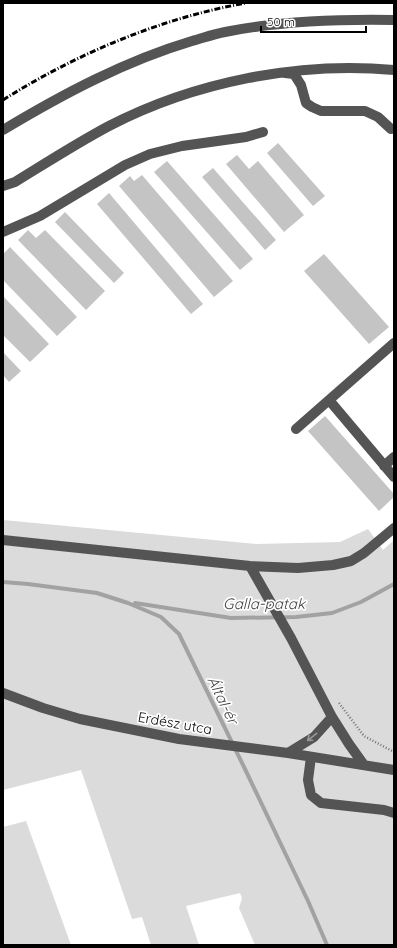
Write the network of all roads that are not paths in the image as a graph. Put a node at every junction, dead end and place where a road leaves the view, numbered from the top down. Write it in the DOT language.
graph roads {
  1 [pos="394,20"];
  2 [pos="394,70"];
  3 [pos="283,73"];
  4 [pos="392,129"];
  5 [pos="3,130"];
  6 [pos="263,132"];
  7 [pos="3,186"];
  8 [pos="3,232"];
  9 [pos="394,343"];
  10 [pos="329,400"];
  11 [pos="296,429"];
  12 [pos="394,456"];
  13 [pos="384,466"];
  14 [pos="394,478"];
  15 [pos="394,528"];
  16 [pos="3,540"];
  17 [pos="250,566"];
  18 [pos="3,693"];
  19 [pos="332,717"];
  20 [pos="288,753"];
  21 [pos="311,757"];
  22 [pos="364,765"];
  23 [pos="394,770"];
  24 [pos="394,813"];
  1 -- 5 [label="street"];
  2 -- 3 [label="street"];
  3 -- 4 [label="street"];
  3 -- 7 [label="street"];
  6 -- 8 [label="street"];
  9 -- 10 [label="street"];
  10 -- 11 [label="street"];
  10 -- 13 [label="street"];
  12 -- 13 [label="street"];
  13 -- 14 [label="street"];
  15 -- 17 [label="street"];
  16 -- 17 [label="street"];
  17 -- 19 [label="street"];
  18 -- 20 [label="street, Erdész utca"];
  19 -- 20 [label="street, one-way"];
  19 -- 22 [label="street"];
  20 -- 21 [label="street, Erdész utca"];
  21 -- 22 [label="street, Erdész utca"];
  21 -- 24 [label="street"];
  22 -- 23 [label="street, Erdész utca"];
}
